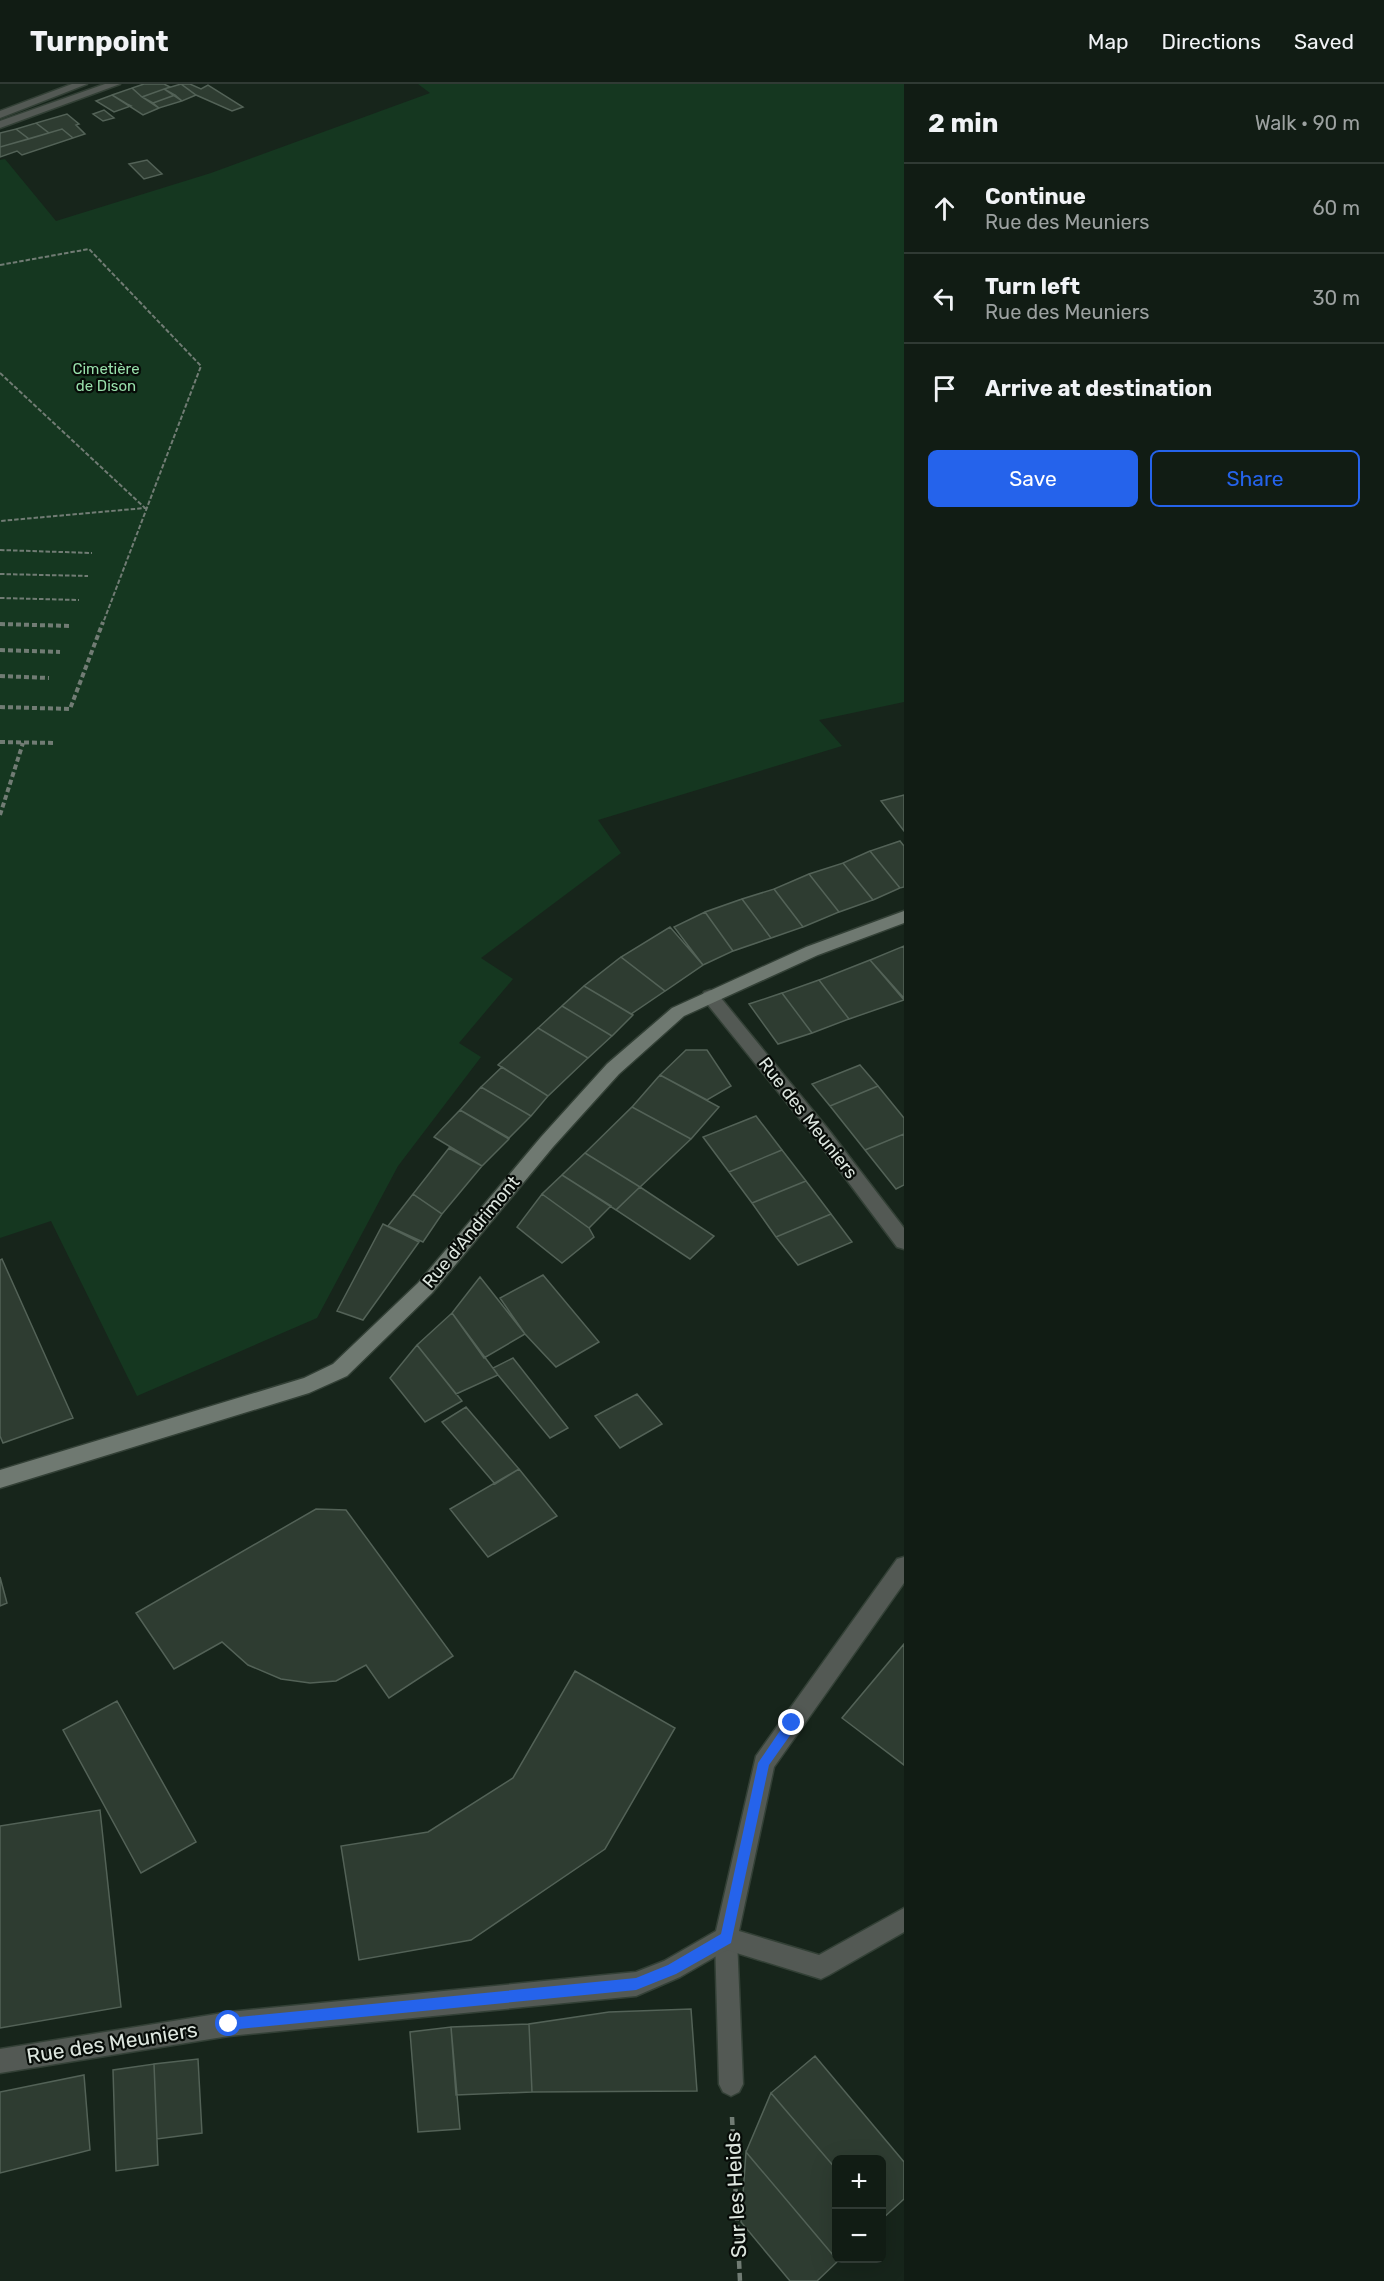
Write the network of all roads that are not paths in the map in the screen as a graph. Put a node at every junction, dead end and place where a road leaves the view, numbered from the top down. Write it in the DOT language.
graph roads {
  1 [pos="82,84"];
  2 [pos="115,84"];
  3 [pos="0,115"];
  4 [pos="0,125"];
  5 [pos="904,917"];
  6 [pos="710,996"];
  7 [pos="904,1242"];
  8 [pos="0,1479"];
  9 [pos="904,1566"];
  10 [pos="904,1919"];
  11 [pos="726,1938"];
  12 [pos="0,2061"];
  13 [pos="731,2084"];
  1 -- 3 [label="street"];
  2 -- 4 [label="street"];
  5 -- 6 [label="street, Rue d'Andrimont"];
  6 -- 7 [label="street, Rue des Meuniers"];
  6 -- 8 [label="street, Rue d'Andrimont"];
  9 -- 11 [label="street"];
  10 -- 11 [label="street"];
  11 -- 12 [label="street, Rue des Meuniers"];
  11 -- 13 [label="street"];
}
